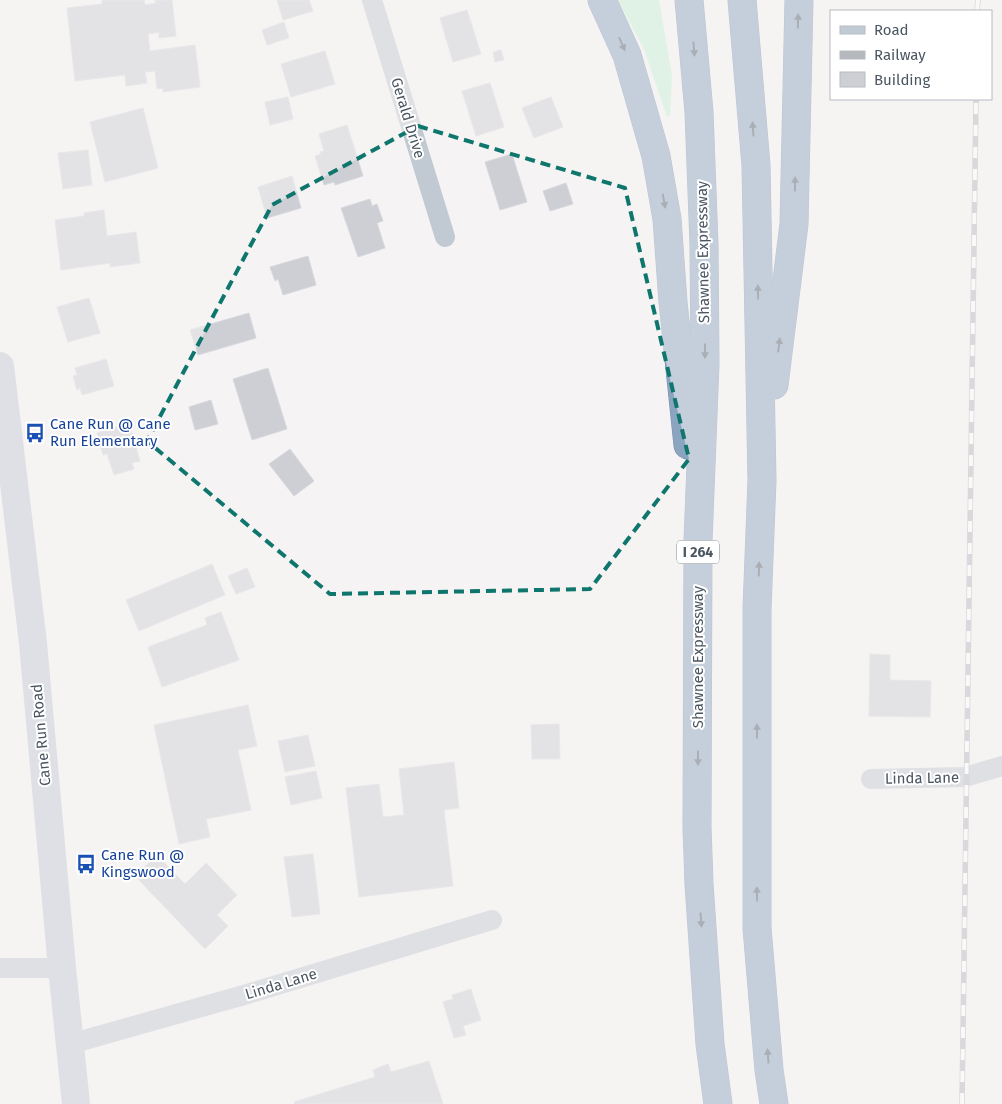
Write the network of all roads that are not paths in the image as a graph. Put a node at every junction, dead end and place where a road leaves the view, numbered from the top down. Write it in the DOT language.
graph roads {
  1 [pos="372,0"];
  2 [pos="602,0"];
  3 [pos="689,0"];
  4 [pos="742,0"];
  5 [pos="799,0"];
  6 [pos="445,236"];
  7 [pos="0,366"];
  8 [pos="762,480"];
  9 [pos="698,541"];
  10 [pos="1002,766"];
  11 [pos="871,779"];
  12 [pos="492,920"];
  13 [pos="0,968"];
  14 [pos="62,968"];
  15 [pos="70,1044"];
  16 [pos="76,1104"];
  17 [pos="718,1104"];
  18 [pos="774,1104"];
  1 -- 6 [label="street, Gerald Drive"];
  2 -- 9 [label="highway, one-way"];
  3 -- 9 [label="highway, Shawnee Expressway / I 264, one-way"];
  8 -- 4 [label="highway, one-way"];
  8 -- 5 [label="highway, one-way"];
  7 -- 14 [label="main road, Cane Run Road"];
  18 -- 8 [label="highway, one-way"];
  9 -- 17 [label="highway, Shawnee Expressway / I 264, one-way"];
  10 -- 11 [label="street, Linda Lane"];
  12 -- 15 [label="street, Linda Lane"];
  13 -- 14 [label="street"];
  14 -- 15 [label="main road, Cane Run Road"];
  15 -- 16 [label="main road, Cane Run Road"];
}
